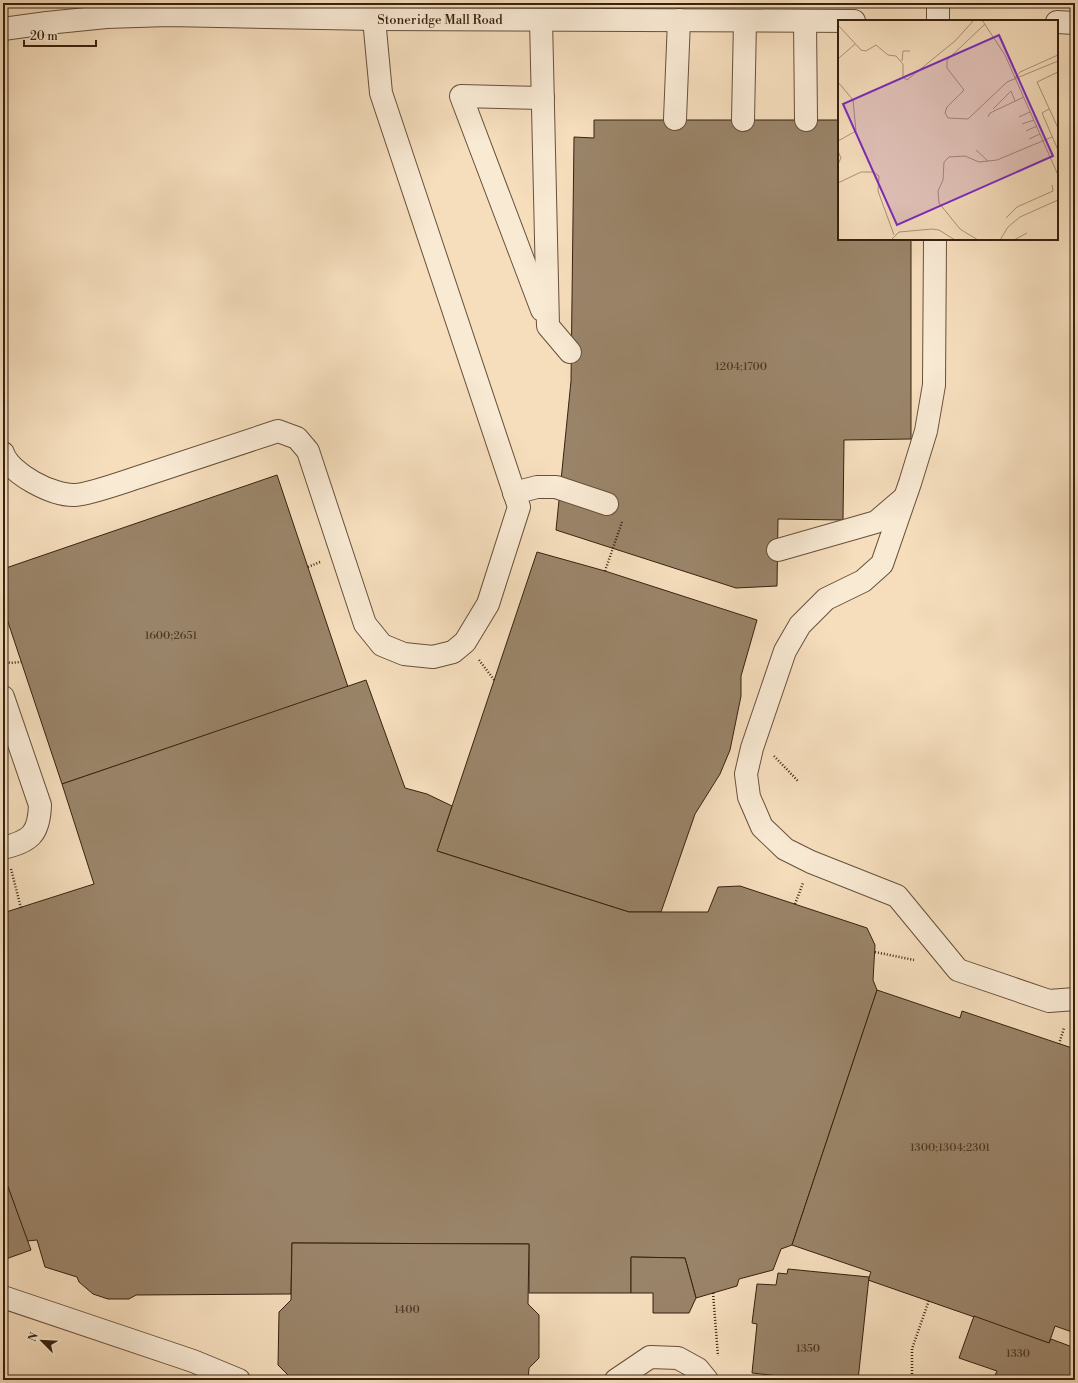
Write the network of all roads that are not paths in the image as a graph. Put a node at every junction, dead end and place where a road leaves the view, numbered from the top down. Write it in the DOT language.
graph roads {
  1 [pos="848,3"];
  2 [pos="938,3"];
  3 [pos="373,8"];
  4 [pos="541,20"];
  5 [pos="678,20"];
  6 [pos="848,20"];
  7 [pos="938,20"];
  8 [pos="745,21"];
  9 [pos="805,21"];
  10 [pos="838,21"];
  11 [pos="1058,22"];
  12 [pos="1075,23"];
  13 [pos="3,29"];
  14 [pos="543,98"];
  15 [pos="675,120"];
  16 [pos="743,120"];
  17 [pos="806,120"];
  18 [pos="935,240"];
  19 [pos="548,326"];
  20 [pos="570,352"];
  21 [pos="3,453"];
  22 [pos="514,493"];
  23 [pos="905,497"];
  24 [pos="615,511"];
  25 [pos="778,550"];
  26 [pos="3,698"];
  27 [pos="4,848"];
  28 [pos="1075,998"];
  29 [pos="3,1297"];
  30 [pos="240,1380"];
  31 [pos="616,1380"];
  32 [pos="707,1380"];
  1 -- 6 [label="street"];
  2 -- 7 [label="street"];
  3 -- 4 [label="street, Stoneridge Mall Road"];
  3 -- 13 [label="street, Stoneridge Mall Road"];
  3 -- 22 [label="street"];
  4 -- 5 [label="street, Stoneridge Mall Road"];
  4 -- 14 [label="street"];
  5 -- 8 [label="street, Stoneridge Mall Road"];
  5 -- 15 [label="street"];
  8 -- 9 [label="street, Stoneridge Mall Road"];
  8 -- 16 [label="street"];
  9 -- 10 [label="street, Stoneridge Mall Road"];
  9 -- 17 [label="street"];
  11 -- 12 [label="street"];
  14 -- 19 [label="street"];
  14 -- 19 [label="street"];
  18 -- 23 [label="street"];
  19 -- 20 [label="street"];
  21 -- 22 [label="street"];
  22 -- 24 [label="street"];
  23 -- 25 [label="street"];
  23 -- 28 [label="street"];
  26 -- 27 [label="street"];
  29 -- 30 [label="street"];
  31 -- 32 [label="street"];
}
